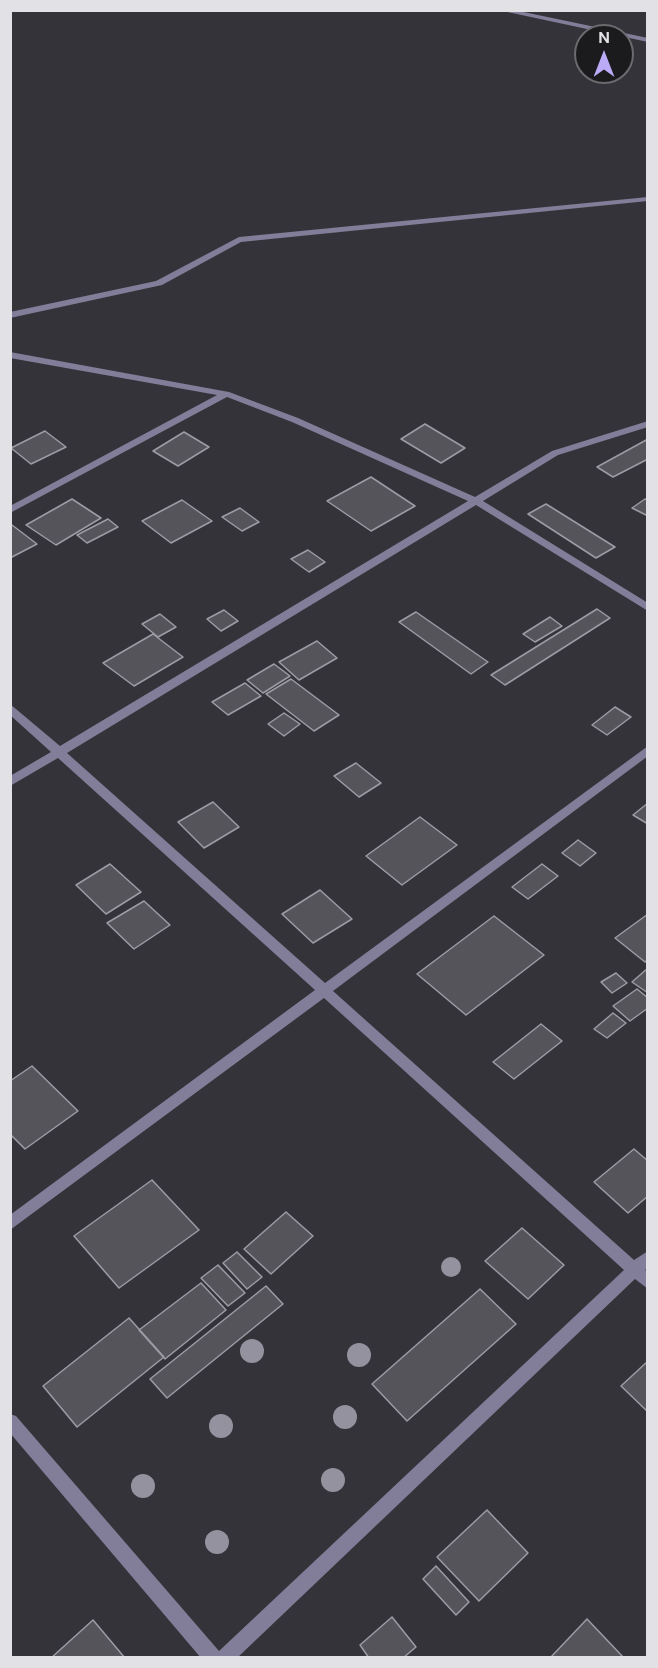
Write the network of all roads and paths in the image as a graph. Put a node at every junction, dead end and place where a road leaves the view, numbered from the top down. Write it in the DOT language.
graph roads {
  1 [pos="501,10"];
  2 [pos="648,40"];
  3 [pos="648,199"];
  4 [pos="10,315"];
  5 [pos="10,355"];
  6 [pos="226,394"];
  7 [pos="648,424"];
  8 [pos="476,501"];
  9 [pos="10,510"];
  10 [pos="648,608"];
  11 [pos="10,708"];
  12 [pos="648,750"];
  13 [pos="61,752"];
  14 [pos="10,782"];
  15 [pos="324,991"];
  16 [pos="10,1224"];
  17 [pos="648,1257"];
  18 [pos="633,1269"];
  19 [pos="648,1282"];
  20 [pos="10,1421"];
  21 [pos="213,1658"];
  22 [pos="224,1658"];
  1 -- 2 [label="street"];
  3 -- 4 [label="street"];
  5 -- 6 [label="street"];
  6 -- 8 [label="street"];
  6 -- 9 [label="street"];
  7 -- 8 [label="street"];
  8 -- 10 [label="street"];
  8 -- 13 [label="street"];
  11 -- 13 [label="street"];
  12 -- 15 [label="street"];
  13 -- 14 [label="street"];
  13 -- 15 [label="street"];
  15 -- 16 [label="street"];
  15 -- 18 [label="street"];
  17 -- 18 [label="street"];
  18 -- 19 [label="street"];
  18 -- 22 [label="street"];
  20 -- 21 [label="street"];
}
